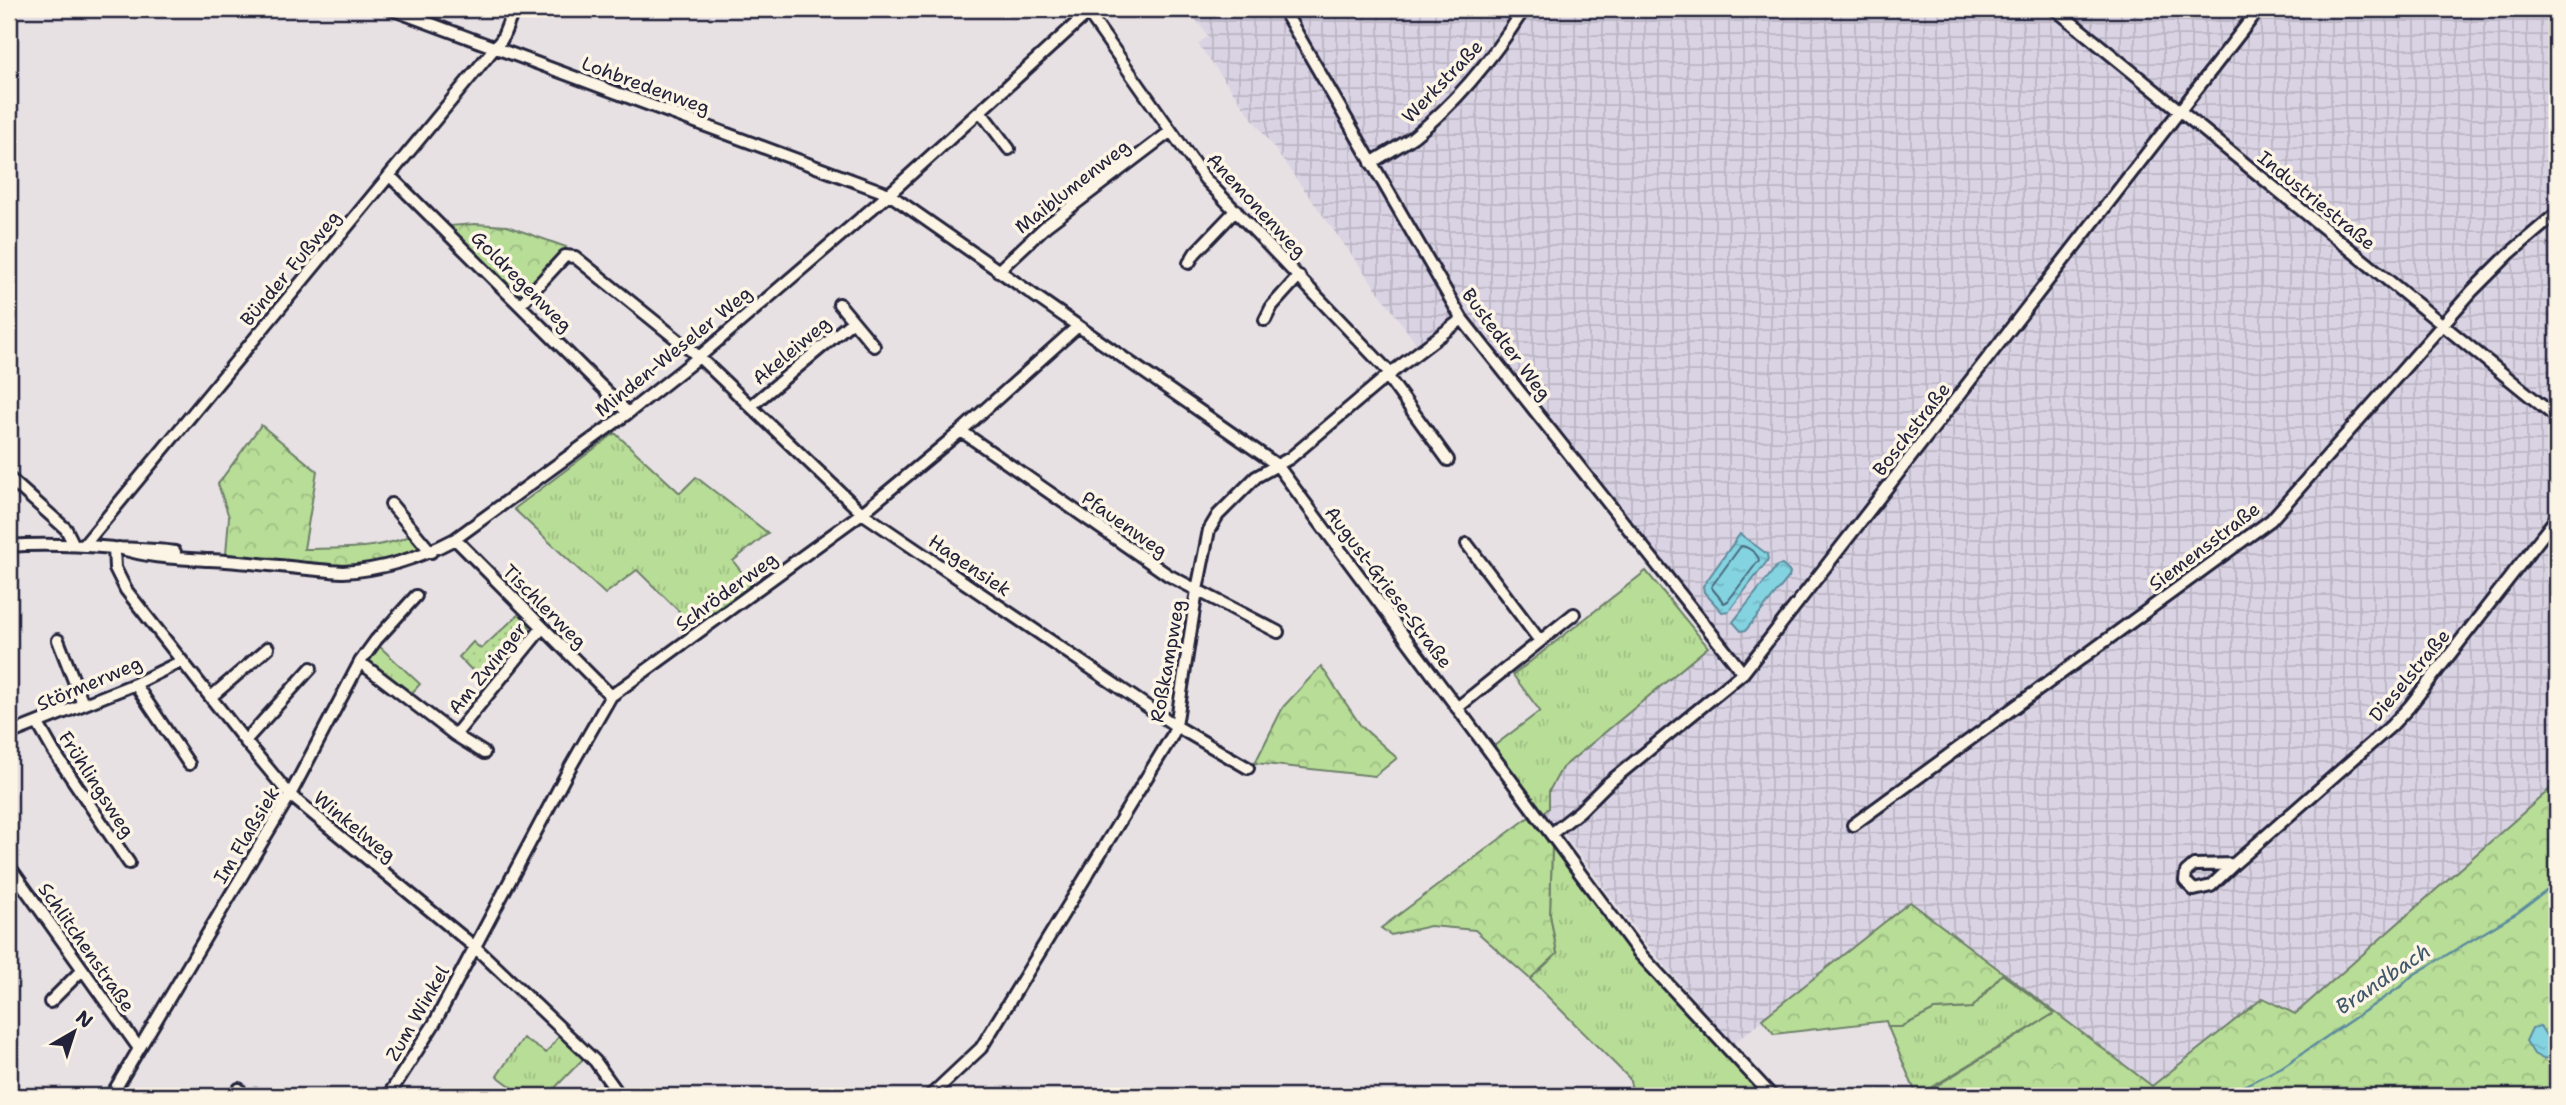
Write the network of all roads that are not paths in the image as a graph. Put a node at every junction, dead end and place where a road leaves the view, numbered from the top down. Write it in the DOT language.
graph roads {
  1 [pos="391,9"];
  2 [pos="514,9"];
  3 [pos="1283,9"];
  4 [pos="1524,9"];
  5 [pos="2055,9"];
  6 [pos="2259,9"];
  7 [pos="1087,10"];
  8 [pos="493,47"];
  9 [pos="981,111"];
  10 [pos="2180,111"];
  11 [pos="1171,131"];
  12 [pos="1009,149"];
  13 [pos="1371,163"];
  14 [pos="390,176"];
  15 [pos="889,194"];
  16 [pos="1236,210"];
  17 [pos="2557,213"];
  18 [pos="1189,263"];
  19 [pos="998,271"];
  20 [pos="1299,276"];
  21 [pos="521,304"];
  22 [pos="839,304"];
  23 [pos="1462,319"];
  24 [pos="1265,320"];
  25 [pos="853,321"];
  26 [pos="2442,325"];
  27 [pos="1077,327"];
  28 [pos="874,346"];
  29 [pos="699,357"];
  30 [pos="1389,375"];
  31 [pos="751,406"];
  32 [pos="628,413"];
  33 [pos="2557,418"];
  34 [pos="961,431"];
  35 [pos="1448,460"];
  36 [pos="1277,465"];
  37 [pos="9,478"];
  38 [pos="391,504"];
  39 [pos="862,513"];
  40 [pos="2557,517"];
  41 [pos="455,539"];
  42 [pos="73,543"];
  43 [pos="85,544"];
  44 [pos="1467,544"];
  45 [pos="9,546"];
  46 [pos="117,548"];
  47 [pos="431,552"];
  48 [pos="1197,590"];
  49 [pos="416,596"];
  50 [pos="1574,614"];
  51 [pos="542,628"];
  52 [pos="1278,632"];
  53 [pos="58,640"];
  54 [pos="1540,641"];
  55 [pos="268,648"];
  56 [pos="182,661"];
  57 [pos="360,662"];
  58 [pos="311,668"];
  59 [pos="1743,673"];
  60 [pos="135,684"];
  61 [pos="611,696"];
  62 [pos="211,697"];
  63 [pos="83,704"];
  64 [pos="1457,709"];
  65 [pos="38,724"];
  66 [pos="1176,726"];
  67 [pos="9,734"];
  68 [pos="455,734"];
  69 [pos="245,741"];
  70 [pos="484,753"];
  71 [pos="189,764"];
  72 [pos="1248,768"];
  73 [pos="290,795"];
  74 [pos="1853,825"];
  75 [pos="1551,834"];
  76 [pos="129,863"];
  77 [pos="2234,863"];
  78 [pos="9,866"];
  79 [pos="476,948"];
  80 [pos="82,970"];
  81 [pos="50,1002"];
  82 [pos="138,1047"];
  83 [pos="111,1096"];
  84 [pos="388,1096"];
  85 [pos="620,1096"];
  86 [pos="930,1096"];
  87 [pos="1772,1096"];
  1 -- 8 [label="street, Lohbredenweg"];
  2 -- 8 [label="street, Bünder Fußweg"];
  3 -- 13 [label="street, Bustedter Weg"];
  4 -- 13 [label="street, Werkstraße"];
  5 -- 10 [label="street, Industriestraße"];
  6 -- 10 [label="street, Boschstraße"];
  7 -- 9 [label="street, Minden-Weseler Weg"];
  7 -- 11 [label="street, Anemonenweg"];
  8 -- 14 [label="street, Bünder Fußweg"];
  8 -- 15 [label="street, Lohbredenweg"];
  9 -- 12 [label="street"];
  9 -- 15 [label="street, Minden-Weseler Weg"];
  10 -- 26 [label="street, Industriestraße"];
  10 -- 59 [label="street, Boschstraße"];
  11 -- 16 [label="street, Anemonenweg"];
  11 -- 19 [label="street, Maiblumenweg"];
  13 -- 23 [label="street, Bustedter Weg"];
  14 -- 21 [label="street, Goldregenweg"];
  14 -- 43 [label="street, Bünder Fußweg"];
  15 -- 19 [label="street, August-Griese-Straße"];
  15 -- 29 [label="street, Minden-Weseler Weg"];
  16 -- 18 [label="street"];
  16 -- 20 [label="street, Anemonenweg"];
  17 -- 26 [label="street, Siemensstraße"];
  19 -- 27 [label="street, August-Griese-Straße"];
  20 -- 24 [label="street"];
  20 -- 30 [label="street, Anemonenweg"];
  21 -- 29 [label="street, Hagensiek"];
  21 -- 32 [label="street, Goldregenweg"];
  22 -- 25 [label="street"];
  23 -- 30 [label="street, Roßkampweg"];
  23 -- 59 [label="street, Bustedter Weg"];
  25 -- 28 [label="street"];
  25 -- 31 [label="street, Akeleiweg"];
  26 -- 33 [label="street, Industriestraße"];
  26 -- 74 [label="street, Siemensstraße"];
  27 -- 34 [label="street, Schröderweg"];
  27 -- 36 [label="street, August-Griese-Straße"];
  29 -- 31 [label="street, Hagensiek"];
  29 -- 32 [label="street, Minden-Weseler Weg"];
  30 -- 35 [label="street, Anemonenweg"];
  30 -- 36 [label="street, Roßkampweg"];
  31 -- 39 [label="street, Hagensiek"];
  32 -- 41 [label="street, Minden-Weseler Weg"];
  34 -- 39 [label="street, Schröderweg"];
  34 -- 48 [label="street, Pfauenweg"];
  36 -- 48 [label="street, Roßkampweg"];
  36 -- 64 [label="street, August-Griese-Straße"];
  37 -- 42 [label="street"];
  38 -- 47 [label="street"];
  39 -- 61 [label="street, Schröderweg"];
  39 -- 66 [label="street, Hagensiek"];
  40 -- 77 [label="street, Dieselstraße"];
  41 -- 47 [label="street, Minden-Weseler Weg"];
  41 -- 51 [label="street, Tischlerweg"];
  42 -- 43 [label="street, Minden-Weseler Weg"];
  42 -- 45 [label="street, Minden-Weseler Weg"];
  43 -- 46 [label="street, Minden-Weseler Weg"];
  44 -- 54 [label="street"];
  46 -- 47 [label="street, Minden-Weseler Weg"];
  46 -- 56 [label="street, Winkelweg"];
  48 -- 52 [label="street, Pfauenweg"];
  48 -- 66 [label="street, Roßkampweg"];
  49 -- 57 [label="street, Im Flaßsiek"];
  50 -- 54 [label="street"];
  51 -- 61 [label="street, Tischlerweg"];
  51 -- 68 [label="street, Am Zwinger"];
  53 -- 63 [label="street"];
  54 -- 64 [label="street"];
  55 -- 62 [label="street"];
  56 -- 60 [label="street, Störmerweg"];
  56 -- 62 [label="street, Winkelweg"];
  57 -- 68 [label="street, Am Zwinger"];
  57 -- 73 [label="street, Im Flaßsiek"];
  58 -- 69 [label="street"];
  59 -- 75 [label="street, Boschstraße"];
  60 -- 63 [label="street, Störmerweg"];
  60 -- 71 [label="street"];
  61 -- 79 [label="street, Schröderweg"];
  62 -- 69 [label="street, Winkelweg"];
  63 -- 65 [label="street, Störmerweg"];
  64 -- 75 [label="street, August-Griese-Straße"];
  65 -- 67 [label="street, Störmerweg"];
  65 -- 76 [label="street, Frühlingsweg"];
  66 -- 72 [label="street, Hagensiek"];
  66 -- 86 [label="street, Roßkampweg"];
  68 -- 70 [label="street"];
  69 -- 73 [label="street, Winkelweg"];
  73 -- 79 [label="street, Winkelweg"];
  73 -- 82 [label="street, Im Flaßsiek"];
  75 -- 87 [label="street, August-Griese-Straße"];
  78 -- 80 [label="street, Schlitchenstraße"];
  79 -- 84 [label="street, Zum Winkel"];
  79 -- 85 [label="street, Winkelweg"];
  80 -- 81 [label="street"];
  80 -- 82 [label="street, Schlitchenstraße"];
  82 -- 83 [label="street, Im Flaßsiek"];
}
